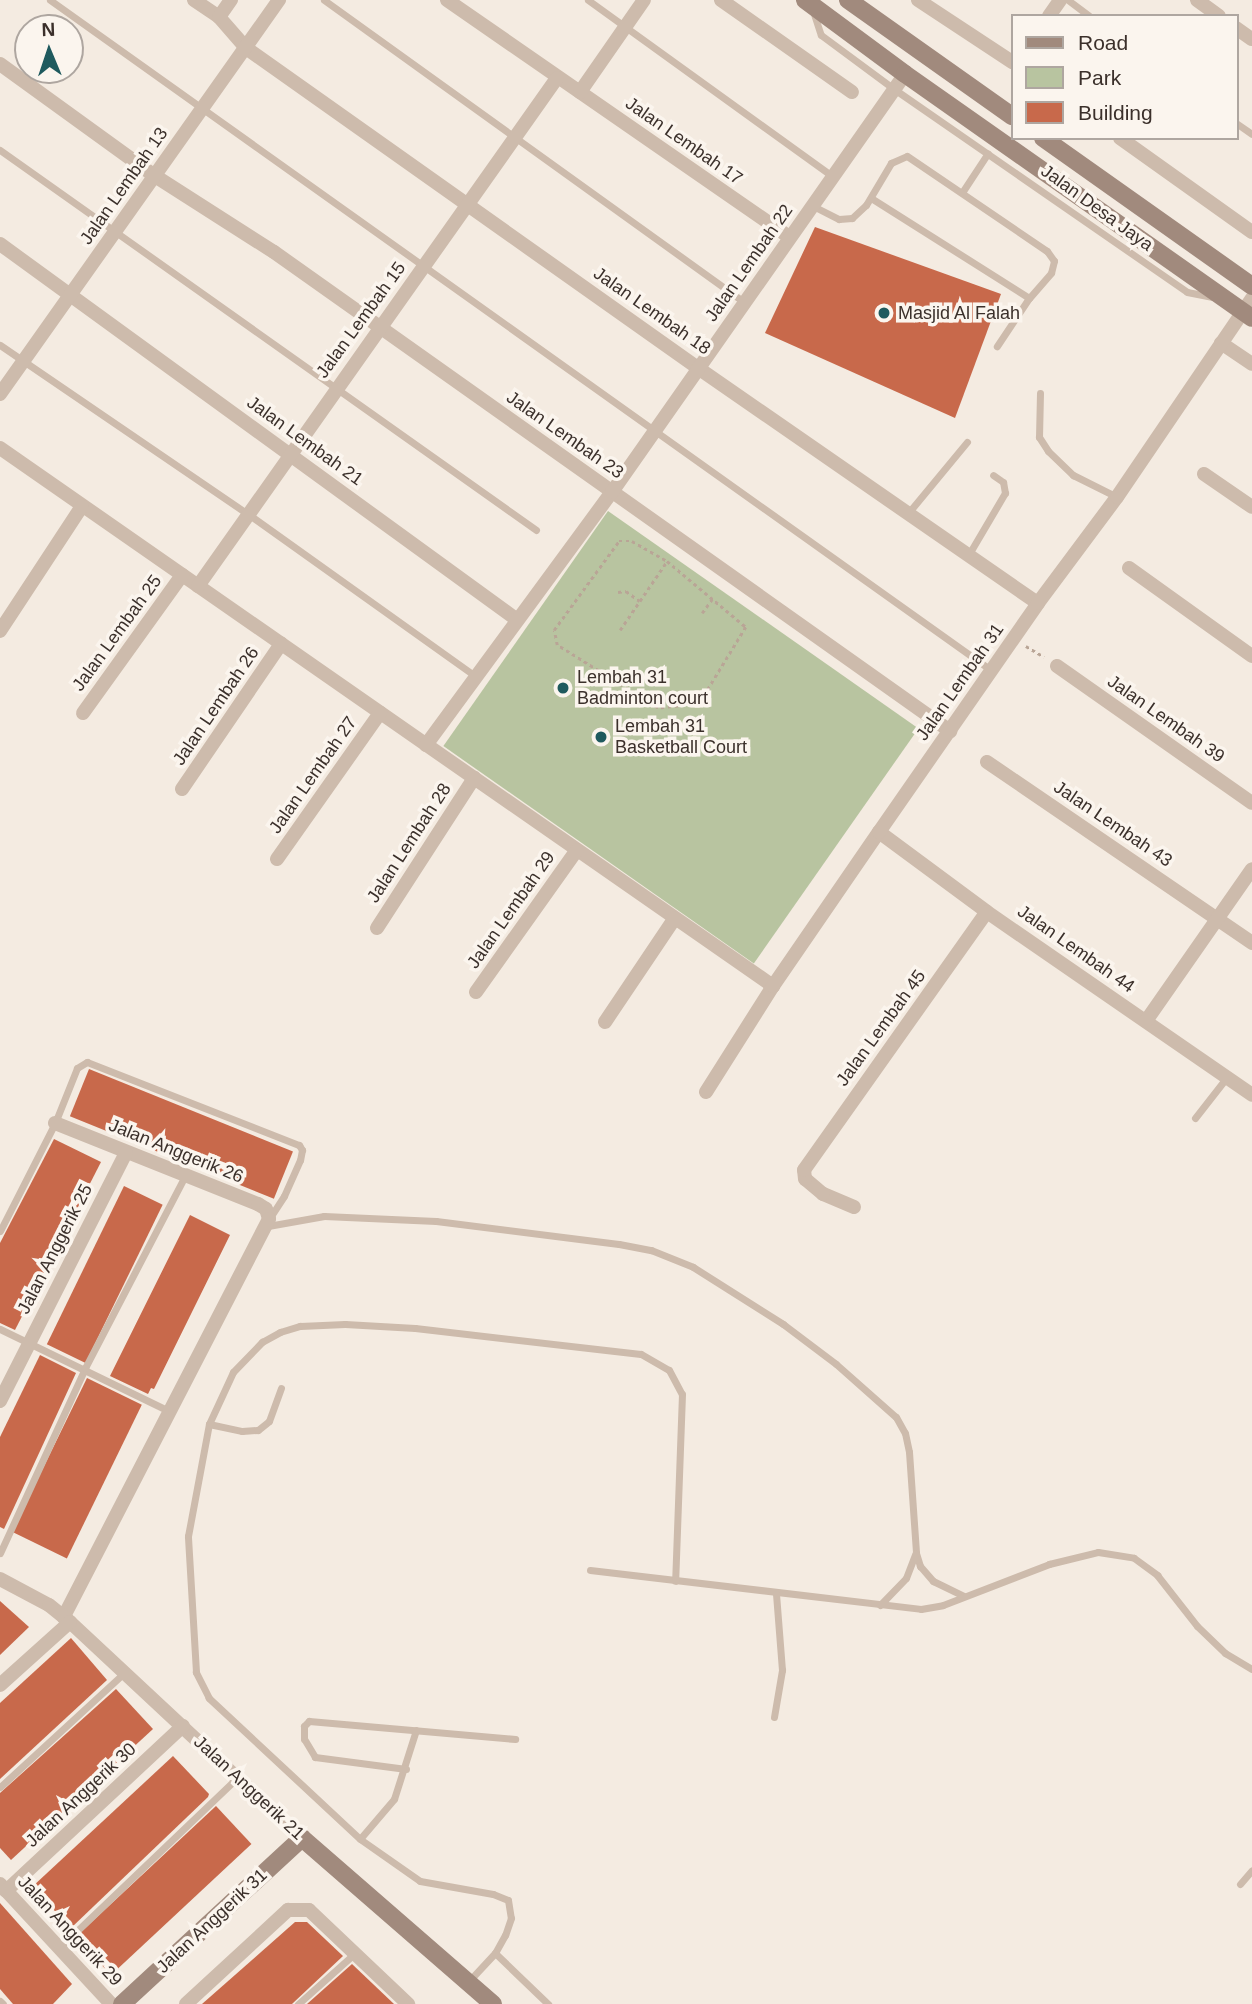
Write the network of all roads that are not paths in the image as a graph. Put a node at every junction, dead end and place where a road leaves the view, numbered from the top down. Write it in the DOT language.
graph roads {
  1 [pos="50,0"];
  2 [pos="194,0"];
  3 [pos="231,0"];
  4 [pos="279,0"];
  5 [pos="324,0"];
  6 [pos="447,0"];
  7 [pos="588,0"];
  8 [pos="644,0"];
  9 [pos="721,0"];
  10 [pos="848,0"];
  11 [pos="918,0"];
  12 [pos="1068,0"];
  13 [pos="1198,0"];
  14 [pos="808,2"];
  15 [pos="1086,14"];
  16 [pos="1216,14"];
  17 [pos="219,17"];
  18 [pos="625,27"];
  19 [pos="246,48"];
  20 [pos="1010,61"];
  21 [pos="0,64"];
  22 [pos="905,74"];
  23 [pos="557,78"];
  24 [pos="894,89"];
  25 [pos="580,92"];
  26 [pos="852,92"];
  27 [pos="202,108"];
  28 [pos="1010,115"];
  29 [pos="514,140"];
  30 [pos="1047,140"];
  31 [pos="1123,140"];
  32 [pos="0,150"];
  33 [pos="988,153"];
  34 [pos="155,176"];
  35 [pos="833,177"];
  36 [pos="963,191"];
  37 [pos="871,198"];
  38 [pos="470,205"];
  39 [pos="813,206"];
  40 [pos="116,230"];
  41 [pos="1252,232"];
  42 [pos="789,237"];
  43 [pos="0,244"];
  44 [pos="425,265"];
  45 [pos="1252,286"];
  46 [pos="71,293"];
  47 [pos="1029,298"];
  48 [pos="1227,300"];
  49 [pos="744,302"];
  50 [pos="1249,309"];
  51 [pos="378,327"];
  52 [pos="1221,343"];
  53 [pos="0,345"];
  54 [pos="997,346"];
  55 [pos="23,361"];
  56 [pos="1252,364"];
  57 [pos="698,368"];
  58 [pos="335,390"];
  59 [pos="1040,393"];
  60 [pos="0,394"];
  61 [pos="654,432"];
  62 [pos="967,442"];
  63 [pos="0,448"];
  64 [pos="290,454"];
  65 [pos="1204,474"];
  66 [pos="993,475"];
  67 [pos="612,492"];
  68 [pos="1117,497"];
  69 [pos="82,506"];
  70 [pos="1252,507"];
  71 [pos="909,512"];
  72 [pos="248,514"];
  73 [pos="536,530"];
  74 [pos="969,554"];
  75 [pos="1129,568"];
  76 [pos="183,575"];
  77 [pos="198,586"];
  78 [pos="1038,603"];
  79 [pos="516,619"];
  80 [pos="0,631"];
  81 [pos="281,644"];
  82 [pos="1252,656"];
  83 [pos="1057,666"];
  84 [pos="992,671"];
  85 [pos="475,676"];
  86 [pos="83,713"];
  87 [pos="380,713"];
  88 [pos="950,731"];
  89 [pos="426,745"];
  90 [pos="987,762"];
  91 [pos="474,778"];
  92 [pos="182,789"];
  93 [pos="1252,803"];
  94 [pos="879,832"];
  95 [pos="577,850"];
  96 [pos="277,859"];
  97 [pos="1252,869"];
  98 [pos="987,912"];
  99 [pos="675,918"];
  100 [pos="1217,919"];
  101 [pos="377,928"];
  102 [pos="1252,943"];
  103 [pos="773,986"];
  104 [pos="476,992"];
  105 [pos="1146,1021"];
  106 [pos="605,1022"];
  107 [pos="1227,1077"];
  108 [pos="706,1092"];
  109 [pos="1252,1095"];
  110 [pos="1195,1118"];
  111 [pos="55,1123"];
  112 [pos="126,1153"];
  113 [pos="185,1176"];
  114 [pos="854,1207"];
  115 [pos="269,1223"];
  116 [pos="0,1231"];
  117 [pos="0,1328"];
  118 [pos="30,1341"];
  119 [pos="85,1368"];
  120 [pos="281,1388"];
  121 [pos="0,1401"];
  122 [pos="171,1412"];
  123 [pos="209,1424"];
  124 [pos="0,1553"];
  125 [pos="916,1553"];
  126 [pos="590,1570"];
  127 [pos="0,1579"];
  128 [pos="675,1581"];
  129 [pos="776,1594"];
  130 [pos="964,1596"];
  131 [pos="880,1605"];
  132 [pos="67,1619"];
  133 [pos="1252,1669"];
  134 [pos="125,1672"];
  135 [pos="0,1685"];
  136 [pos="774,1717"];
  137 [pos="183,1726"];
  138 [pos="416,1730"];
  139 [pos="515,1739"];
  140 [pos="406,1769"];
  141 [pos="237,1778"];
  142 [pos="0,1787"];
  143 [pos="302,1838"];
  144 [pos="360,1839"];
  145 [pos="1252,1870"];
  146 [pos="1240,1884"];
  147 [pos="3,1888"];
  148 [pos="59,1948"];
  149 [pos="355,1953"];
  150 [pos="495,1953"];
  151 [pos="469,1982"];
  152 [pos="111,2004"];
  153 [pos="122,2004"];
  154 [pos="186,2004"];
  155 [pos="298,2004"];
  156 [pos="408,2004"];
  157 [pos="493,2004"];
  158 [pos="548,2004"];
  1 -- 27 [label="lane"];
  2 -- 17 [label="street, Jalan Lembah 18"];
  3 -- 17 [label="street"];
  4 -- 19 [label="street, Jalan Lembah 13"];
  5 -- 29 [label="lane"];
  6 -- 23 [label="street, Jalan Lembah 17"];
  7 -- 18 [label="lane"];
  8 -- 18 [label="street"];
  9 -- 26 [label="street"];
  10 -- 28 [label="main road"];
  11 -- 20 [label="street"];
  12 -- 15 [label="lane"];
  13 -- 16 [label="street"];
  14 -- 22 [label="main road, Jalan Desa Jaya"];
  14 -- 24 [label="lane"];
  17 -- 19 [label="street, Jalan Lembah 18"];
  18 -- 25 [label="street"];
  18 -- 35 [label="lane"];
  19 -- 27 [label="street, Jalan Lembah 13"];
  19 -- 38 [label="street, Jalan Lembah 18"];
  21 -- 34 [label="street, Jalan Lembah 23"];
  22 -- 24 [label="street, Jalan Lembah 22"];
  22 -- 48 [label="main road, Jalan Desa Jaya"];
  23 -- 25 [label="street, Jalan Lembah 17"];
  23 -- 29 [label="street, Jalan Lembah 15"];
  24 -- 33 [label="lane"];
  24 -- 35 [label="street, Jalan Lembah 22"];
  25 -- 42 [label="street, Jalan Lembah 17"];
  27 -- 34 [label="street, Jalan Lembah 13"];
  27 -- 44 [label="lane"];
  29 -- 38 [label="street, Jalan Lembah 15"];
  29 -- 49 [label="lane"];
  30 -- 45 [label="main road, Jalan Desa Jaya"];
  31 -- 41 [label="street"];
  32 -- 40 [label="lane"];
  33 -- 36 [label="lane"];
  33 -- 48 [label="lane"];
  34 -- 40 [label="street, Jalan Lembah 13"];
  34 -- 51 [label="street, Jalan Lembah 23"];
  35 -- 39 [label="street, Jalan Lembah 22"];
  36 -- 37 [label="lane"];
  36 -- 47 [label="lane"];
  37 -- 39 [label="lane"];
  37 -- 47 [label="lane"];
  38 -- 44 [label="street, Jalan Lembah 15"];
  38 -- 57 [label="street, Jalan Lembah 18"];
  39 -- 42 [label="street, Jalan Lembah 22"];
  40 -- 46 [label="street, Jalan Lembah 13"];
  40 -- 58 [label="lane"];
  42 -- 49 [label="street, Jalan Lembah 22"];
  43 -- 46 [label="street, Jalan Lembah 21"];
  44 -- 51 [label="street, Jalan Lembah 15"];
  44 -- 61 [label="lane"];
  46 -- 55 [label="street, Jalan Lembah 13"];
  46 -- 64 [label="street, Jalan Lembah 21"];
  47 -- 54 [label="lane"];
  48 -- 50 [label="main road, Jalan Desa Jaya"];
  49 -- 57 [label="street, Jalan Lembah 22"];
  50 -- 52 [label="street, Jalan Lembah 31"];
  51 -- 58 [label="street, Jalan Lembah 15"];
  51 -- 67 [label="street, Jalan Lembah 23"];
  52 -- 56 [label="street"];
  52 -- 68 [label="street, Jalan Lembah 31"];
  53 -- 55 [label="lane"];
  55 -- 60 [label="street, Jalan Lembah 13"];
  55 -- 72 [label="lane"];
  57 -- 61 [label="street, Jalan Lembah 22"];
  57 -- 71 [label="street, Jalan Lembah 18"];
  58 -- 64 [label="street, Jalan Lembah 15"];
  58 -- 73 [label="lane"];
  59 -- 68 [label="lane"];
  61 -- 67 [label="street, Jalan Lembah 22"];
  61 -- 84 [label="lane"];
  62 -- 71 [label="lane"];
  63 -- 69 [label="street"];
  64 -- 72 [label="street, Jalan Lembah 15"];
  64 -- 79 [label="street, Jalan Lembah 21"];
  65 -- 70 [label="street"];
  66 -- 74 [label="lane"];
  67 -- 79 [label="street, Jalan Lembah 22"];
  67 -- 88 [label="street, Jalan Lembah 23"];
  68 -- 78 [label="street, Jalan Lembah 31"];
  69 -- 76 [label="street"];
  69 -- 80 [label="street"];
  71 -- 74 [label="street, Jalan Lembah 18"];
  72 -- 77 [label="street, Jalan Lembah 15"];
  72 -- 85 [label="lane"];
  74 -- 78 [label="street, Jalan Lembah 18"];
  75 -- 82 [label="street"];
  76 -- 77 [label="street"];
  76 -- 86 [label="street, Jalan Lembah 25"];
  77 -- 81 [label="street"];
  78 -- 84 [label="street, Jalan Lembah 31"];
  79 -- 85 [label="street, Jalan Lembah 22"];
  81 -- 87 [label="street"];
  81 -- 92 [label="street, Jalan Lembah 26"];
  83 -- 93 [label="street, Jalan Lembah 39"];
  84 -- 88 [label="street, Jalan Lembah 31"];
  85 -- 89 [label="street, Jalan Lembah 22"];
  87 -- 89 [label="street"];
  87 -- 96 [label="street, Jalan Lembah 27"];
  88 -- 94 [label="street, Jalan Lembah 31"];
  89 -- 91 [label="street"];
  90 -- 100 [label="street, Jalan Lembah 43"];
  91 -- 95 [label="street"];
  91 -- 101 [label="street, Jalan Lembah 28"];
  94 -- 98 [label="street, Jalan Lembah 44"];
  94 -- 103 [label="street, Jalan Lembah 31"];
  95 -- 99 [label="street"];
  95 -- 104 [label="street, Jalan Lembah 29"];
  97 -- 100 [label="street"];
  98 -- 105 [label="street, Jalan Lembah 44"];
  98 -- 114 [label="street, Jalan Lembah 45"];
  99 -- 103 [label="street"];
  99 -- 106 [label="street"];
  100 -- 102 [label="street, Jalan Lembah 43"];
  100 -- 105 [label="street"];
  103 -- 108 [label="street, Jalan Lembah 31"];
  105 -- 107 [label="street, Jalan Lembah 44"];
  107 -- 109 [label="street, Jalan Lembah 44"];
  107 -- 110 [label="lane"];
  111 -- 112 [label="street, Jalan Anggerik 26"];
  111 -- 115 [label="lane"];
  111 -- 116 [label="lane"];
  112 -- 113 [label="street, Jalan Anggerik 26"];
  112 -- 118 [label="street, Jalan Anggerik 25"];
  113 -- 115 [label="street, Jalan Anggerik 26"];
  113 -- 119 [label="lane"];
  115 -- 122 [label="street"];
  115 -- 125 [label="lane"];
  117 -- 118 [label="lane"];
  118 -- 119 [label="lane"];
  118 -- 121 [label="street, Jalan Anggerik 25"];
  119 -- 122 [label="lane"];
  119 -- 124 [label="lane"];
  120 -- 123 [label="lane"];
  122 -- 132 [label="street"];
  123 -- 128 [label="lane"];
  123 -- 144 [label="lane"];
  125 -- 130 [label="lane"];
  125 -- 131 [label="lane"];
  126 -- 128 [label="lane"];
  127 -- 132 [label="street, Jalan Anggerik 21"];
  128 -- 129 [label="lane"];
  129 -- 131 [label="lane"];
  129 -- 136 [label="lane"];
  130 -- 131 [label="lane"];
  130 -- 133 [label="lane"];
  132 -- 134 [label="street, Jalan Anggerik 21"];
  132 -- 135 [label="street"];
  134 -- 137 [label="street, Jalan Anggerik 21"];
  134 -- 142 [label="lane"];
  137 -- 141 [label="street, Jalan Anggerik 21"];
  137 -- 147 [label="street, Jalan Anggerik 30"];
  138 -- 139 [label="lane"];
  138 -- 140 [label="lane"];
  138 -- 140 [label="lane"];
  140 -- 144 [label="lane"];
  141 -- 143 [label="street, Jalan Anggerik 21"];
  141 -- 148 [label="lane"];
  143 -- 151 [label="main road, Jalan Anggerik 21"];
  143 -- 153 [label="main road, Jalan Anggerik 31"];
  144 -- 150 [label="lane"];
  145 -- 146 [label="lane"];
  147 -- 148 [label="street, Jalan Anggerik 29"];
  148 -- 152 [label="street, Jalan Anggerik 29"];
  149 -- 154 [label="street"];
  149 -- 155 [label="lane"];
  149 -- 156 [label="street"];
  150 -- 151 [label="lane"];
  150 -- 158 [label="lane"];
  151 -- 157 [label="main road, Jalan Anggerik 21"];
}
